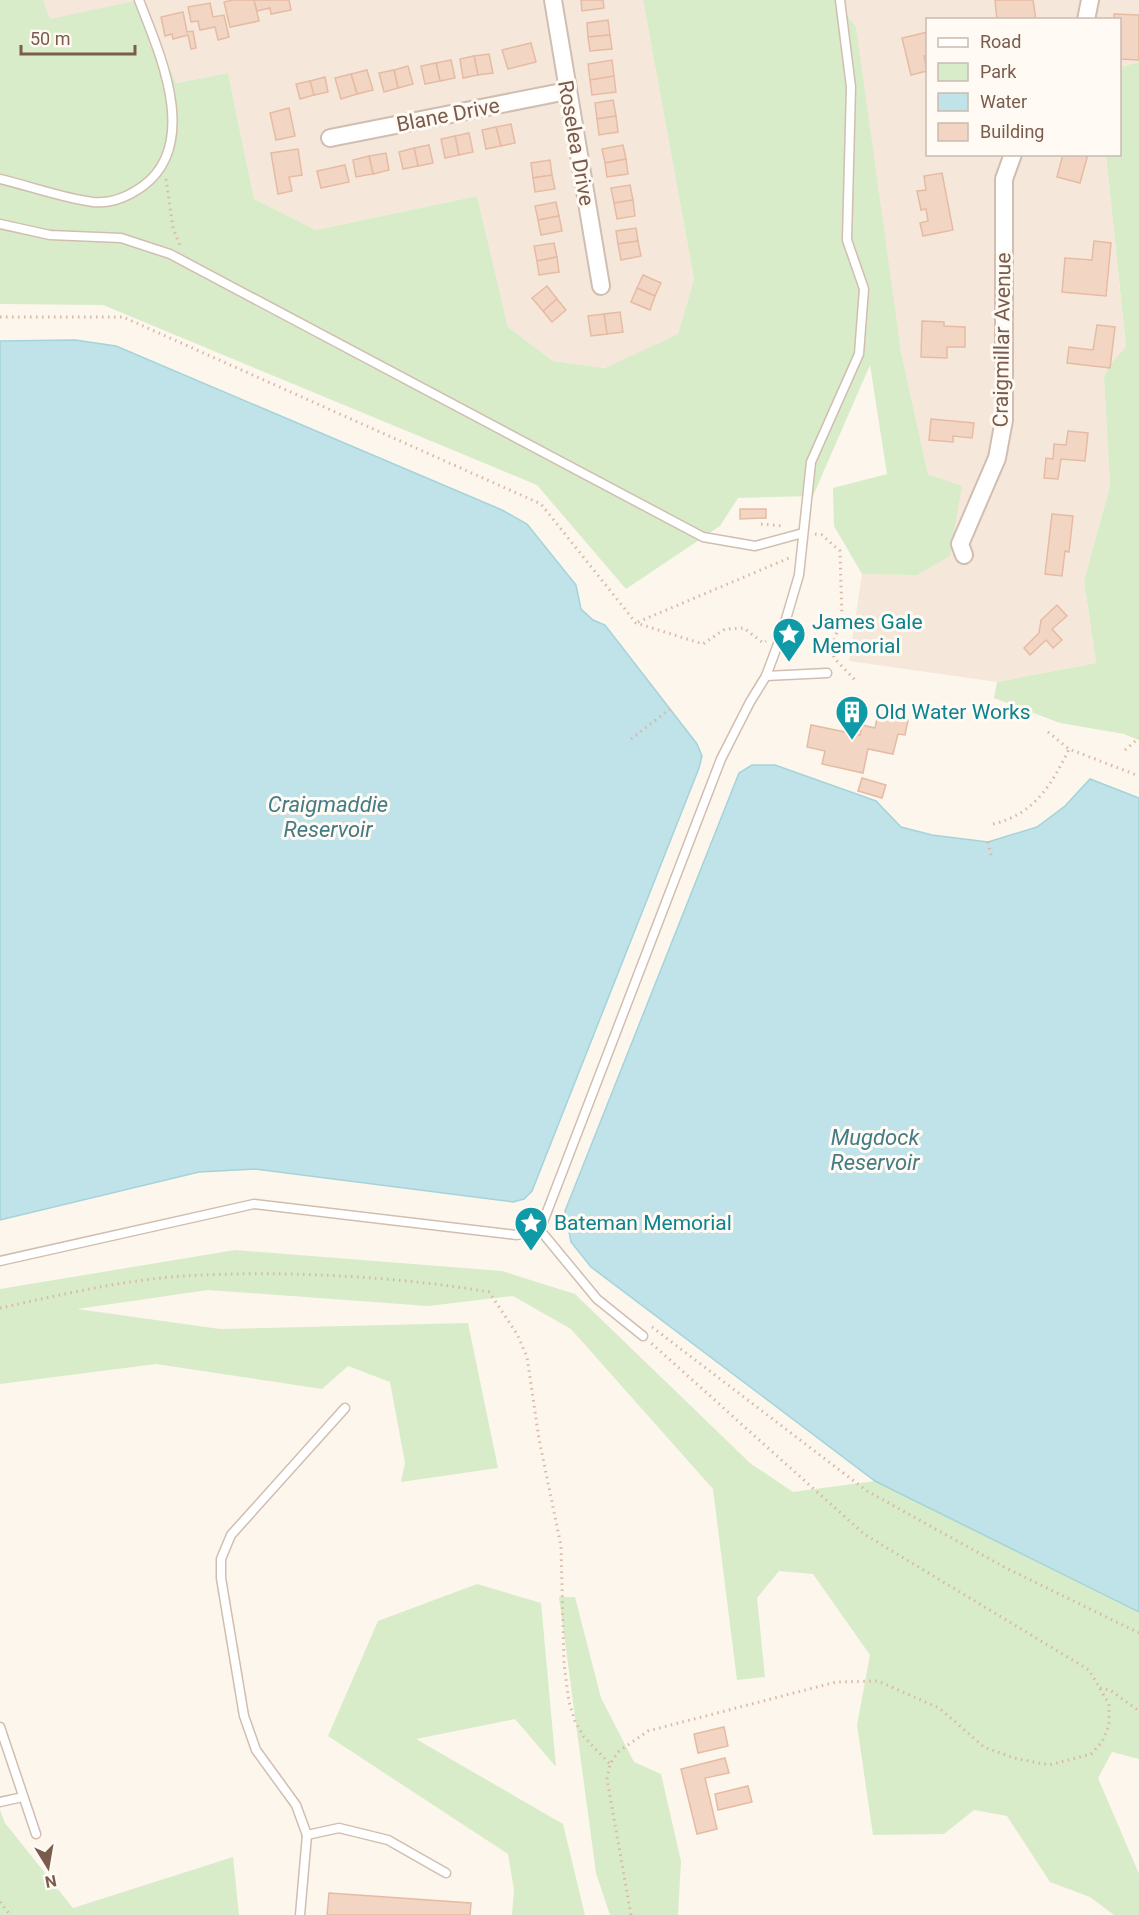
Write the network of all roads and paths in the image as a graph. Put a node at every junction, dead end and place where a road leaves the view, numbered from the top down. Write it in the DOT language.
graph roads {
  1 [pos="139,0"];
  2 [pos="553,0"];
  3 [pos="840,0"];
  4 [pos="1090,0"];
  5 [pos="1086,18"];
  6 [pos="567,91"];
  7 [pos="330,138"];
  8 [pos="166,156"];
  9 [pos="1012,156"];
  10 [pos="0,179"];
  11 [pos="0,224"];
  12 [pos="177,258"];
  13 [pos="601,286"];
  14 [pos="0,317"];
  15 [pos="761,524"];
  16 [pos="803,533"];
  17 [pos="801,549"];
  18 [pos="964,555"];
  19 [pos="636,623"];
  20 [pos="781,636"];
  21 [pos="827,673"];
  22 [pos="766,676"];
  23 [pos="856,681"];
  24 [pos="670,709"];
  25 [pos="1048,732"];
  26 [pos="1139,738"];
  27 [pos="631,739"];
  28 [pos="1069,749"];
  29 [pos="1125,750"];
  30 [pos="1139,776"];
  31 [pos="993,824"];
  32 [pos="988,842"];
  33 [pos="992,859"];
  34 [pos="540,1230"];
  35 [pos="0,1261"];
  36 [pos="0,1308"];
  37 [pos="651,1327"];
  38 [pos="643,1336"];
  39 [pos="345,1408"];
  40 [pos="1139,1633"];
  41 [pos="1100,1688"];
  42 [pos="1139,1711"];
  43 [pos="0,1727"];
  44 [pos="610,1764"];
  45 [pos="23,1797"];
  46 [pos="0,1802"];
  47 [pos="36,1834"];
  48 [pos="307,1835"];
  49 [pos="446,1873"];
  50 [pos="0,1902"];
  51 [pos="10,1915"];
  52 [pos="300,1915"];
  53 [pos="631,1915"];
  1 -- 8 [label="lane"];
  2 -- 6 [label="street, Roselea Drive"];
  3 -- 16 [label="lane"];
  4 -- 5 [label="street"];
  6 -- 7 [label="street, Blane Drive"];
  6 -- 13 [label="street, Roselea Drive"];
  8 -- 10 [label="lane"];
  8 -- 12 [label="path"];
  9 -- 18 [label="street, Craigmillar Avenue"];
  11 -- 12 [label="lane"];
  12 -- 16 [label="lane"];
  14 -- 19 [label="path"];
  15 -- 16 [label="path"];
  16 -- 17 [label="lane"];
  16 -- 23 [label="path"];
  17 -- 19 [label="path"];
  17 -- 20 [label="lane"];
  19 -- 20 [label="path"];
  20 -- 22 [label="lane"];
  21 -- 22 [label="lane"];
  22 -- 34 [label="lane"];
  24 -- 27 [label="path"];
  25 -- 28 [label="path"];
  26 -- 29 [label="path"];
  28 -- 30 [label="path"];
  28 -- 31 [label="path"];
  32 -- 33 [label="path"];
  34 -- 35 [label="lane"];
  34 -- 38 [label="lane"];
  36 -- 44 [label="path"];
  37 -- 40 [label="path"];
  38 -- 41 [label="path"];
  39 -- 48 [label="lane"];
  41 -- 42 [label="path"];
  41 -- 44 [label="path"];
  43 -- 45 [label="lane"];
  44 -- 53 [label="path"];
  45 -- 46 [label="lane"];
  45 -- 47 [label="lane"];
  48 -- 49 [label="lane"];
  48 -- 52 [label="lane"];
  50 -- 51 [label="path"];
}
